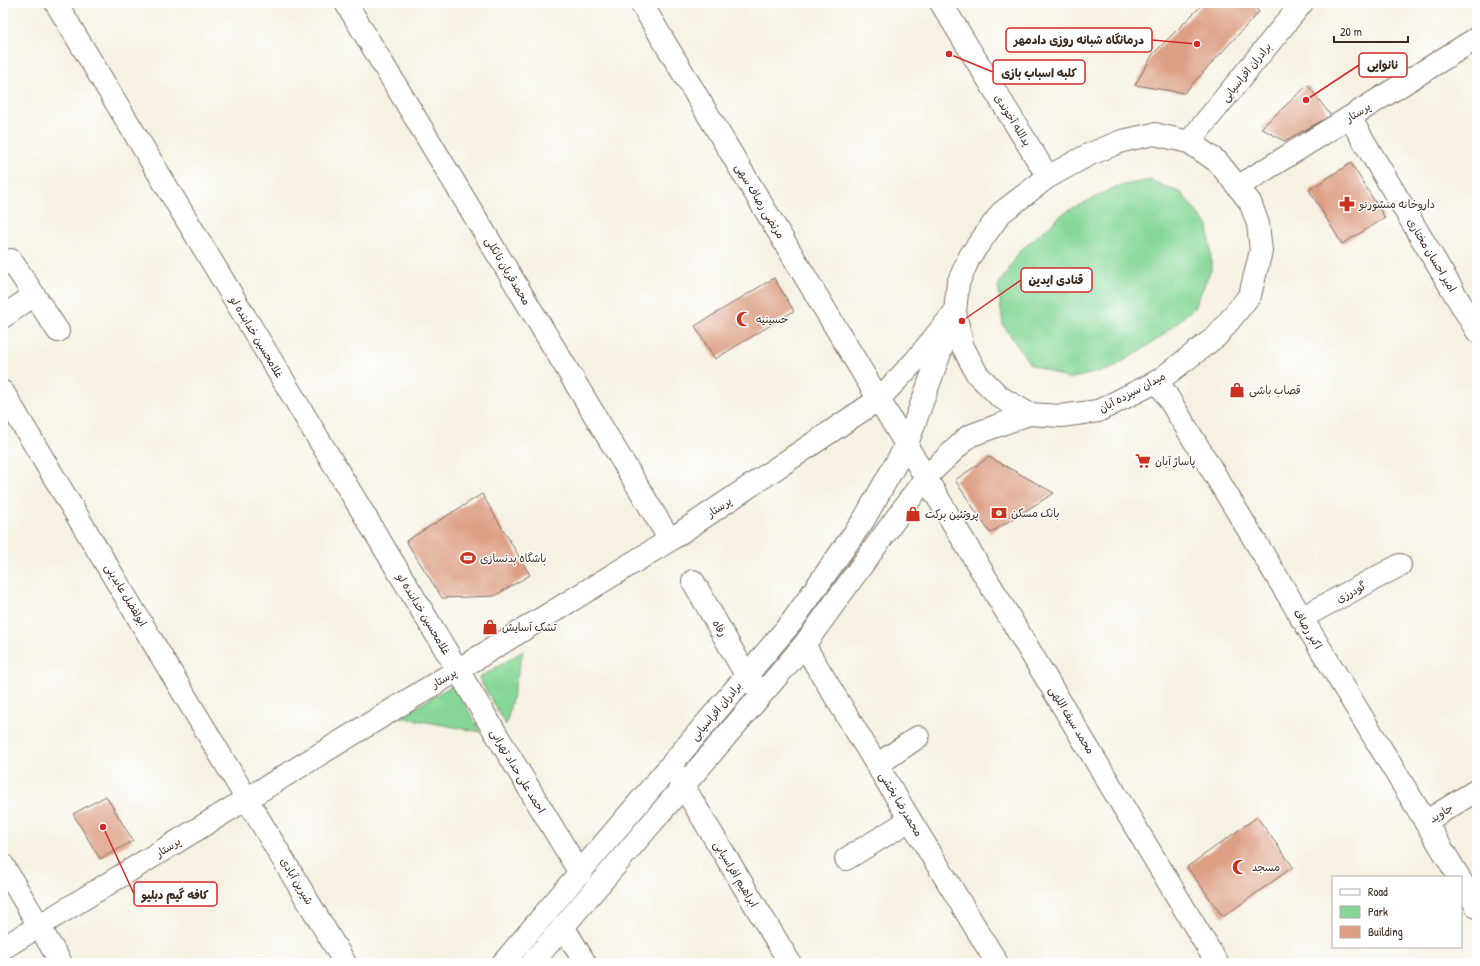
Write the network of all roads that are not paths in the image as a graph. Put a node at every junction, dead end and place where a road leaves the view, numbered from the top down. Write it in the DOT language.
graph roads {
  1 [pos="56,3"];
  2 [pos="346,3"];
  3 [pos="641,3"];
  4 [pos="941,3"];
  5 [pos="1291,8"];
  6 [pos="1477,38"];
  7 [pos="1350,118"];
  8 [pos="1189,142"];
  9 [pos="1048,177"];
  10 [pos="1239,186"];
  11 [pos="11,260"];
  12 [pos="34,295"];
  13 [pos="955,312"];
  14 [pos="3,317"];
  15 [pos="58,331"];
  16 [pos="1477,331"];
  17 [pos="1158,381"];
  18 [pos="3,392"];
  19 [pos="880,399"];
  20 [pos="1030,414"];
  21 [pos="907,444"];
  22 [pos="926,477"];
  23 [pos="670,540"];
  24 [pos="1400,565"];
  25 [pos="693,581"];
  26 [pos="1301,618"];
  27 [pos="804,644"];
  28 [pos="457,670"];
  29 [pos="746,675"];
  30 [pos="761,694"];
  31 [pos="918,737"];
  32 [pos="671,765"];
  33 [pos="877,765"];
  34 [pos="682,785"];
  35 [pos="1477,790"];
  36 [pos="248,798"];
  37 [pos="910,820"];
  38 [pos="1425,822"];
  39 [pos="846,859"];
  40 [pos="3,865"];
  41 [pos="580,873"];
  42 [pos="1458,876"];
  43 [pos="1462,883"];
  44 [pos="1477,906"];
  45 [pos="40,926"];
  46 [pos="563,926"];
  47 [pos="3,948"];
  48 [pos="62,963"];
  49 [pos="346,963"];
  50 [pos="503,963"];
  51 [pos="532,963"];
  52 [pos="585,963"];
  53 [pos="790,963"];
  54 [pos="997,963"];
  55 [pos="1217,963"];
  1 -- 28 [label="street, غلامحسین خدابنده لو"];
  2 -- 23 [label="street, محمدقربان نانکلی"];
  3 -- 19 [label="street, مرتضی رصاف سهی"];
  4 -- 9 [label="street, یدالله آخوندی"];
  5 -- 8 [label="street, برادران افراسیابی"];
  6 -- 7 [label="street, پرستار"];
  7 -- 10 [label="street, پرستار"];
  7 -- 16 [label="street, امیر احسان مختاری"];
  8 -- 9 [label="street, میدان سیزده آبان"];
  8 -- 10 [label="street, میدان سیزده آبان"];
  9 -- 13 [label="street, میدان سیزده آبان"];
  10 -- 17 [label="street, میدان سیزده آبان"];
  11 -- 12 [label="street"];
  12 -- 14 [label="street"];
  12 -- 15 [label="street"];
  13 -- 19 [label="street, پرستار"];
  13 -- 20 [label="street, میدان سیزده آبان"];
  13 -- 21 [label="street, برادران افراسیابی"];
  17 -- 20 [label="street, میدان سیزده آبان"];
  17 -- 26 [label="street, اکبر رصاف"];
  18 -- 36 [label="street, ابولفضل عابدینی"];
  19 -- 21 [label="street, مرتضی رصاف سهی"];
  19 -- 23 [label="street, پرستار"];
  20 -- 22 [label="street, برادران افراسیابی"];
  21 -- 22 [label="street, محمد سیف اللهی"];
  21 -- 29 [label="street, برادران افراسیابی"];
  22 -- 27 [label="street, برادران افراسیابی"];
  22 -- 55 [label="street, محمد سیف اللهی"];
  23 -- 28 [label="street, پرستار"];
  24 -- 26 [label="street, گودرزی"];
  25 -- 29 [label="street, رفاه"];
  26 -- 38 [label="street, اکبر رصاف"];
  27 -- 30 [label="street, برادران افراسیابی"];
  27 -- 33 [label="street, محمدرضا بخشی"];
  28 -- 36 [label="street, پرستار"];
  28 -- 41 [label="street, احمد علی حداد تهرانی"];
  29 -- 30 [label="street, رفاه"];
  29 -- 32 [label="street, برادران افراسیابی"];
  30 -- 34 [label="street, برادران افراسیابی"];
  31 -- 33 [label="street"];
  32 -- 34 [label="street, ابراهیم افراسیابی"];
  32 -- 41 [label="street, برادران افراسیابی"];
  33 -- 37 [label="street, محمدرضا بخشی"];
  34 -- 46 [label="street, برادران افراسیابی"];
  34 -- 53 [label="street, ابراهیم افراسیابی"];
  35 -- 38 [label="street, جاوید"];
  36 -- 45 [label="street, پرستار"];
  36 -- 49 [label="street, شیرین آبادی"];
  37 -- 39 [label="street"];
  37 -- 54 [label="street, محمدرضا بخشی"];
  38 -- 42 [label="street, اکبر رصاف"];
  40 -- 45 [label="street"];
  41 -- 50 [label="street, برادران افراسیابی"];
  43 -- 44 [label="street"];
  45 -- 47 [label="street, پرستار"];
  45 -- 48 [label="street"];
  46 -- 51 [label="street, برادران افراسیابی"];
  46 -- 52 [label="street"];
}
